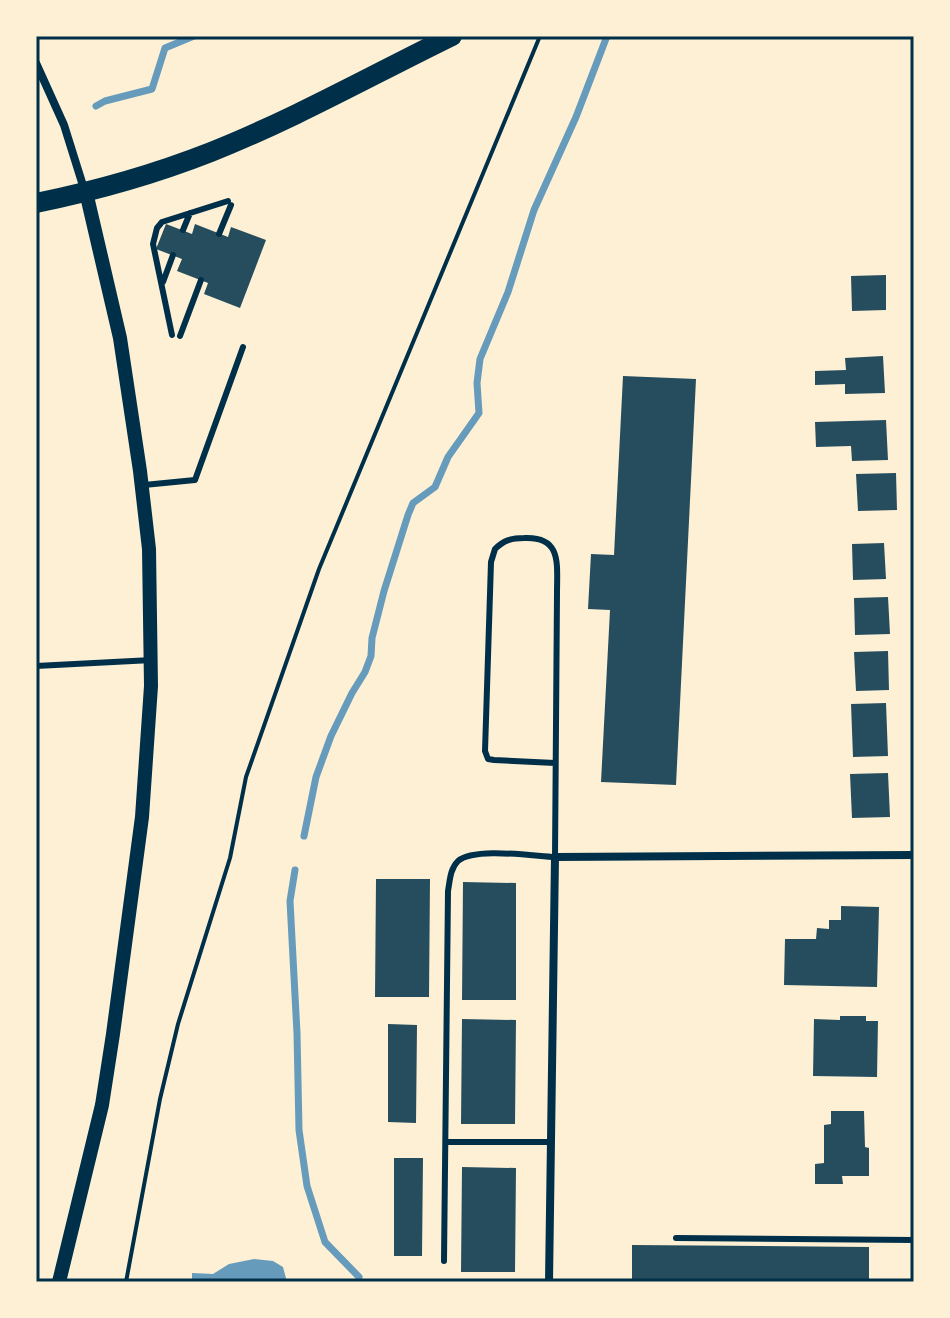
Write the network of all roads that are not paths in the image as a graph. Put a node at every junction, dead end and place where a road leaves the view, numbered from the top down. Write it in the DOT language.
graph roads {
  1 [pos="452,36"];
  2 [pos="36,63"];
  3 [pos="86,192"];
  4 [pos="36,203"];
  5 [pos="190,213"];
  6 [pos="183,230"];
  7 [pos="219,234"];
  8 [pos="173,255"];
  9 [pos="201,280"];
  10 [pos="162,285"];
  11 [pos="243,347"];
  12 [pos="142,486"];
  13 [pos="152,660"];
  14 [pos="36,666"];
  15 [pos="555,763"];
  16 [pos="914,855"];
  17 [pos="555,857"];
  18 [pos="446,1142"];
  19 [pos="551,1142"];
  20 [pos="676,1238"];
  21 [pos="914,1240"];
  22 [pos="444,1261"];
  23 [pos="59,1282"];
  24 [pos="549,1282"];
  1 -- 3 [label="main road"];
  2 -- 3 [label="street"];
  3 -- 4 [label="main road"];
  3 -- 12 [label="street"];
  5 -- 6 [label="lane"];
  5 -- 7 [label="lane"];
  5 -- 10 [label="lane"];
  8 -- 10 [label="lane"];
  9 -- 10 [label="lane"];
  11 -- 12 [label="lane"];
  12 -- 13 [label="street"];
  13 -- 14 [label="lane"];
  13 -- 23 [label="street"];
  15 -- 15 [label="lane"];
  15 -- 17 [label="lane"];
  16 -- 17 [label="street"];
  17 -- 18 [label="lane"];
  17 -- 19 [label="street"];
  18 -- 19 [label="lane"];
  18 -- 22 [label="lane"];
  19 -- 24 [label="street"];
  20 -- 21 [label="lane"];
}
